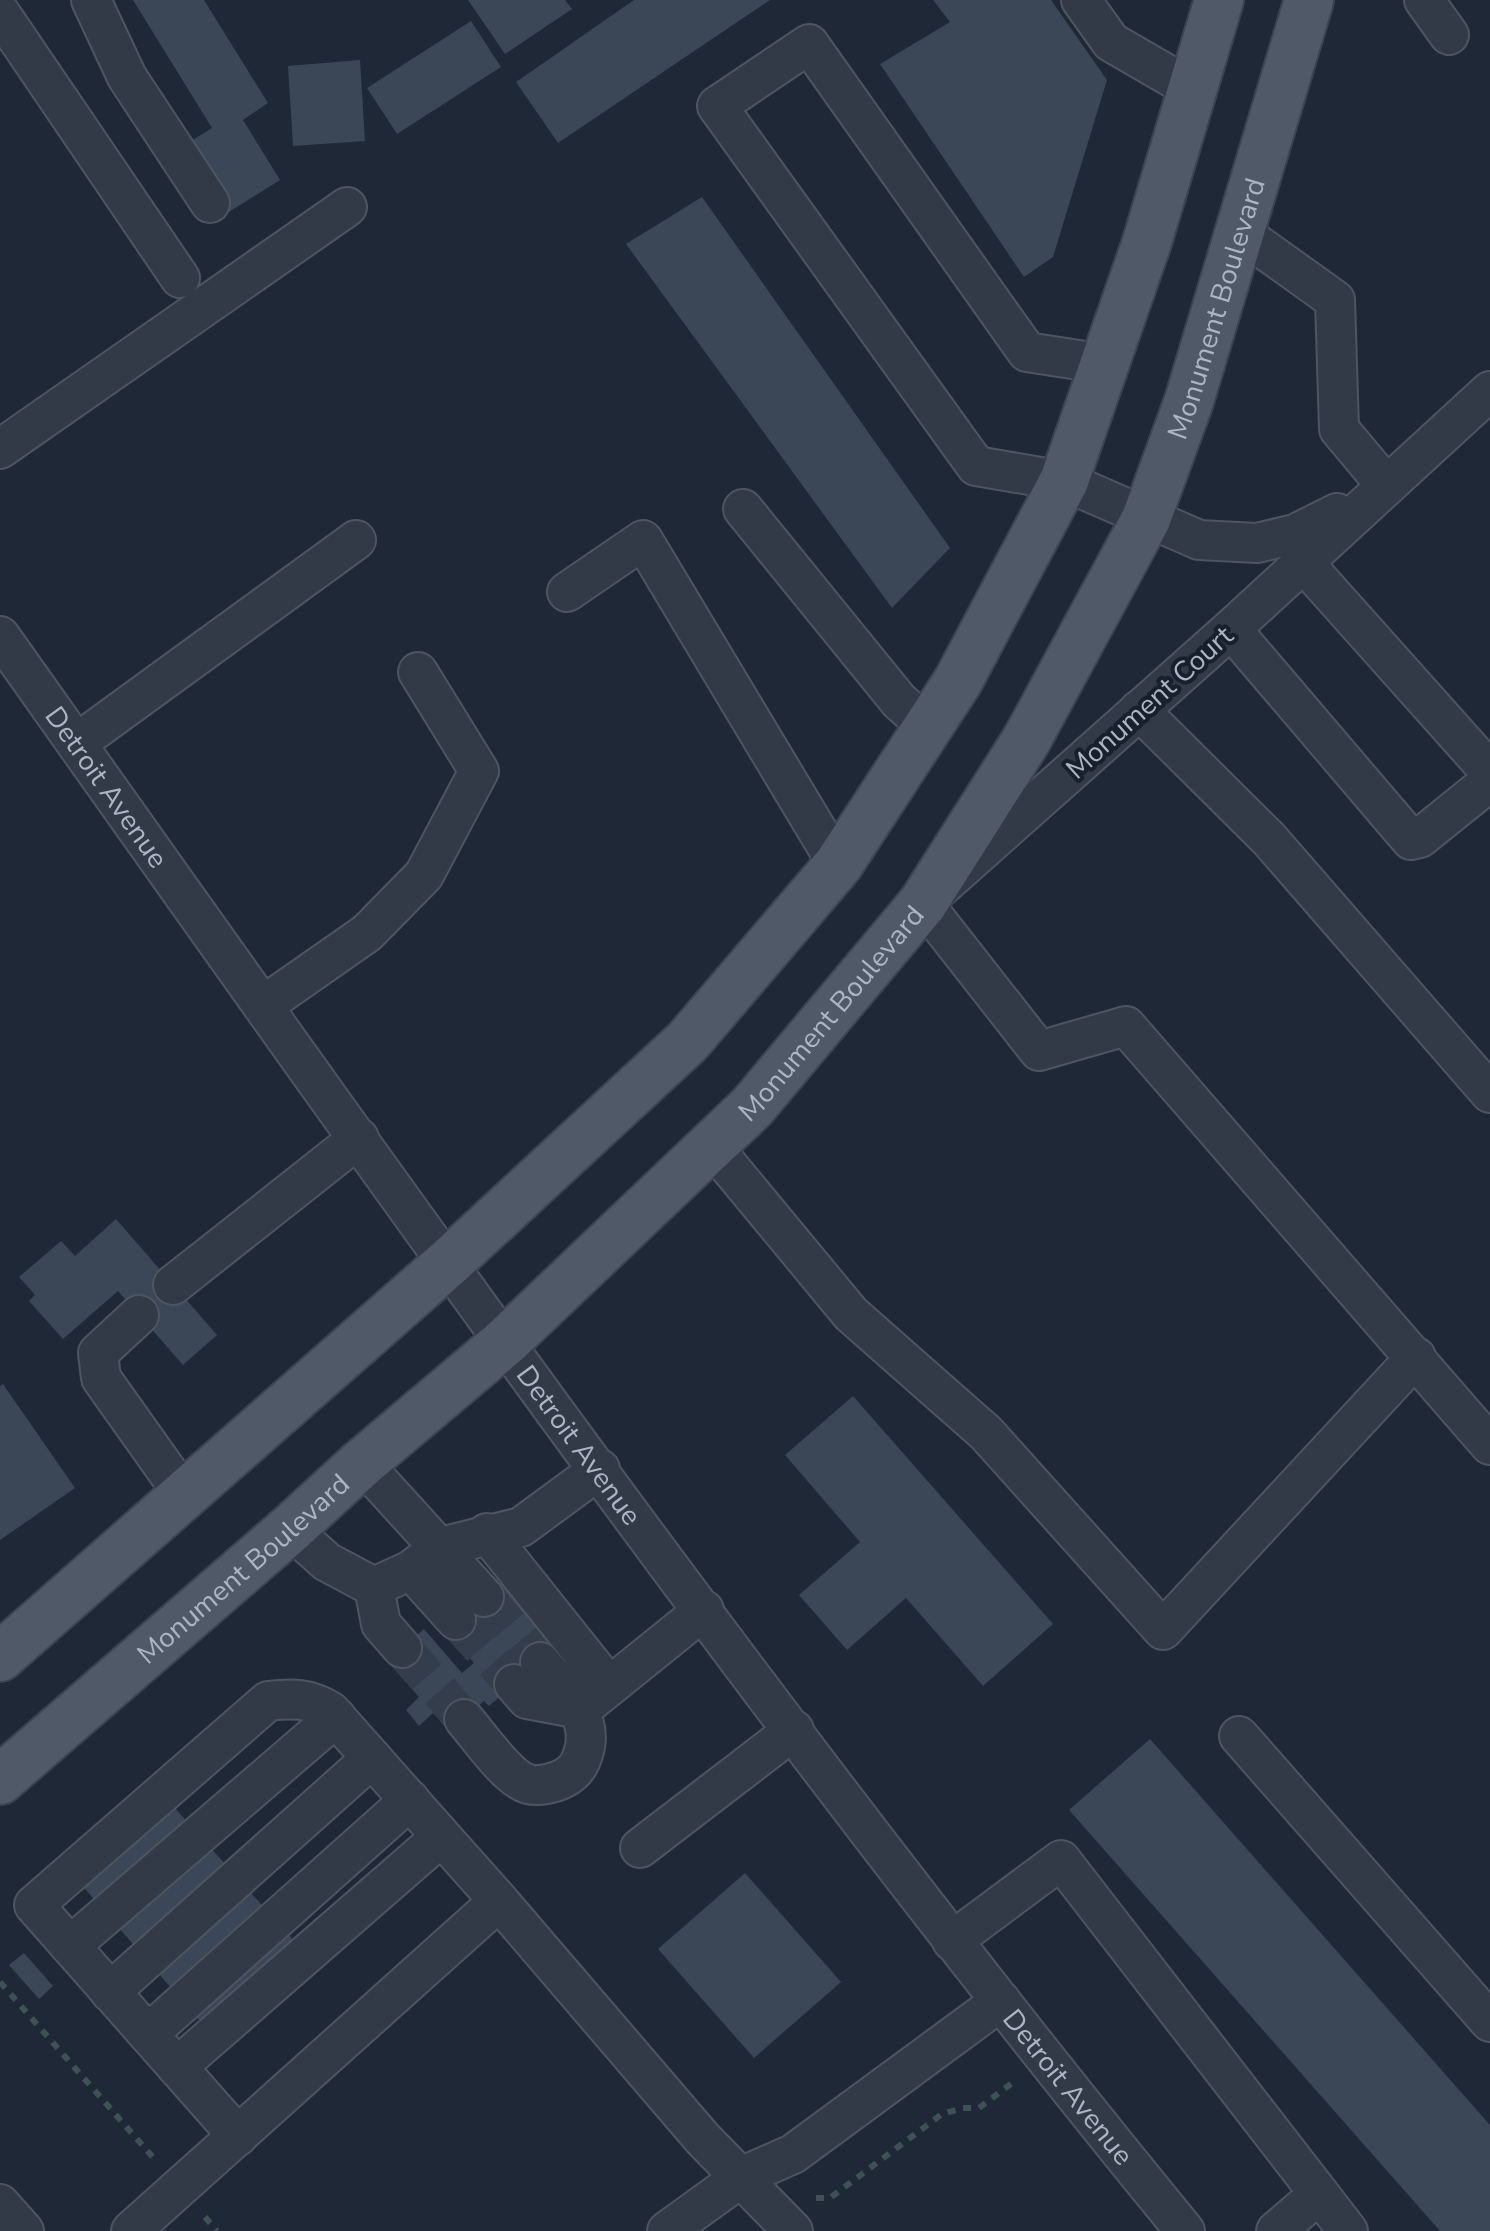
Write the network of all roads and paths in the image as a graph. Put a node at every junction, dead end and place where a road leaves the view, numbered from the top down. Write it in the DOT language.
graph roads {
  1 [pos="91,0"];
  2 [pos="1082,0"];
  3 [pos="1219,0"];
  4 [pos="1310,0"];
  5 [pos="1424,0"];
  6 [pos="0,13"];
  7 [pos="1449,35"];
  8 [pos="1192,89"];
  9 [pos="210,203"];
  10 [pos="347,207"];
  11 [pos="1240,232"];
  12 [pos="180,278"];
  13 [pos="1104,364"];
  14 [pos="1490,390"];
  15 [pos="0,448"];
  16 [pos="1064,481"];
  17 [pos="1378,490"];
  18 [pos="743,509"];
  19 [pos="1146,518"];
  20 [pos="356,540"];
  21 [pos="1302,562"];
  22 [pos="568,592"];
  23 [pos="1231,629"];
  24 [pos="0,636"];
  25 [pos="418,672"];
  26 [pos="12,678"];
  27 [pos="1139,710"];
  28 [pos="928,727"];
  29 [pos="77,743"];
  30 [pos="838,865"];
  31 [pos="923,903"];
  32 [pos="264,1005"];
  33 [pos="1490,1093"];
  34 [pos="359,1138"];
  35 [pos="712,1146"];
  36 [pos="448,1263"];
  37 [pos="173,1285"];
  38 [pos="139,1315"];
  39 [pos="505,1342"];
  40 [pos="1416,1357"];
  41 [pos="1490,1445"];
  42 [pos="362,1463"];
  43 [pos="600,1469"];
  44 [pos="184,1495"];
  45 [pos="290,1529"];
  46 [pos="487,1533"];
  47 [pos="426,1558"];
  48 [pos="374,1587"];
  49 [pos="470,1608"];
  50 [pos="704,1610"];
  51 [pos="402,1648"];
  52 [pos="0,1657"];
  53 [pos="527,1673"];
  54 [pos="594,1698"];
  55 [pos="336,1717"];
  56 [pos="464,1718"];
  57 [pos="794,1730"];
  58 [pos="1239,1736"];
  59 [pos="372,1758"];
  60 [pos="0,1780"];
  61 [pos="410,1800"];
  62 [pos="441,1836"];
  63 [pos="640,1848"];
  64 [pos="498,1900"];
  65 [pos="952,1941"];
  66 [pos="70,1946"];
  67 [pos="0,1982"];
  68 [pos="110,1992"];
  69 [pos="1001,2002"];
  70 [pos="1490,2022"];
  71 [pos="148,2034"];
  72 [pos="1044,2059"];
  73 [pos="178,2068"];
  74 [pos="238,2136"];
  75 [pos="743,2176"];
  76 [pos="180,2188"];
  77 [pos="1319,2194"];
  78 [pos="0,2204"];
  79 [pos="785,2222"];
  80 [pos="24,2231"];
  81 [pos="131,2231"];
  82 [pos="217,2231"];
  83 [pos="668,2231"];
  84 [pos="1185,2231"];
  85 [pos="1276,2231"];
  86 [pos="1348,2231"];
  1 -- 9 [label="street"];
  2 -- 8 [label="street"];
  3 -- 8 [label="main road"];
  4 -- 11 [label="main road, Monument Boulevard"];
  5 -- 7 [label="street"];
  6 -- 12 [label="street"];
  8 -- 13 [label="main road"];
  10 -- 15 [label="street"];
  11 -- 17 [label="street"];
  11 -- 19 [label="main road, Monument Boulevard"];
  13 -- 16 [label="main road"];
  13 -- 16 [label="street, Monument Court"];
  14 -- 17 [label="street, Monument Court"];
  16 -- 19 [label="street, Monument Court"];
  16 -- 28 [label="main road"];
  17 -- 19 [label="street, Monument Court"];
  17 -- 21 [label="street, Monument Court"];
  18 -- 28 [label="street"];
  19 -- 31 [label="main road, Monument Boulevard"];
  20 -- 29 [label="street"];
  21 -- 23 [label="street, Monument Court"];
  21 -- 23 [label="street"];
  22 -- 30 [label="street"];
  23 -- 27 [label="street, Monument Court"];
  24 -- 26 [label="street, Detroit Avenue"];
  25 -- 32 [label="street"];
  26 -- 29 [label="street, Detroit Avenue"];
  27 -- 31 [label="street, Monument Court"];
  27 -- 33 [label="street"];
  28 -- 30 [label="main road"];
  29 -- 32 [label="street, Detroit Avenue"];
  30 -- 36 [label="main road"];
  31 -- 35 [label="main road, Monument Boulevard"];
  31 -- 40 [label="street"];
  32 -- 34 [label="street, Detroit Avenue"];
  34 -- 36 [label="street, Detroit Avenue"];
  34 -- 37 [label="street"];
  35 -- 39 [label="main road, Monument Boulevard"];
  35 -- 40 [label="street"];
  36 -- 39 [label="street, Detroit Avenue"];
  36 -- 44 [label="main road"];
  38 -- 44 [label="street"];
  39 -- 42 [label="main road, Monument Boulevard"];
  39 -- 43 [label="street, Detroit Avenue"];
  40 -- 41 [label="street"];
  42 -- 45 [label="main road, Monument Boulevard"];
  42 -- 47 [label="street"];
  43 -- 46 [label="street"];
  43 -- 50 [label="street, Detroit Avenue"];
  44 -- 52 [label="main road"];
  45 -- 48 [label="street"];
  45 -- 60 [label="main road, Monument Boulevard"];
  46 -- 47 [label="street"];
  46 -- 54 [label="street"];
  47 -- 48 [label="street"];
  47 -- 49 [label="street"];
  48 -- 51 [label="street"];
  50 -- 54 [label="street"];
  50 -- 57 [label="street, Detroit Avenue"];
  53 -- 54 [label="street"];
  54 -- 56 [label="street"];
  55 -- 59 [label="street"];
  55 -- 66 [label="street"];
  55 -- 66 [label="street"];
  57 -- 63 [label="street"];
  57 -- 65 [label="street, Detroit Avenue"];
  58 -- 70 [label="street"];
  59 -- 61 [label="street"];
  59 -- 68 [label="street"];
  61 -- 62 [label="street"];
  61 -- 71 [label="street"];
  62 -- 64 [label="street"];
  62 -- 73 [label="street"];
  64 -- 74 [label="street"];
  64 -- 75 [label="street"];
  65 -- 69 [label="street, Detroit Avenue"];
  65 -- 77 [label="street"];
  66 -- 68 [label="street"];
  67 -- 76 [label="path"];
  68 -- 71 [label="street"];
  69 -- 72 [label="street, Detroit Avenue"];
  69 -- 75 [label="street"];
  71 -- 73 [label="street"];
  72 -- 79 [label="path"];
  72 -- 84 [label="street, Detroit Avenue"];
  73 -- 74 [label="street"];
  74 -- 76 [label="street"];
  75 -- 79 [label="street"];
  75 -- 83 [label="street"];
  76 -- 81 [label="street"];
  76 -- 82 [label="path"];
  77 -- 85 [label="street"];
  77 -- 86 [label="street"];
  78 -- 80 [label="street"];
}
